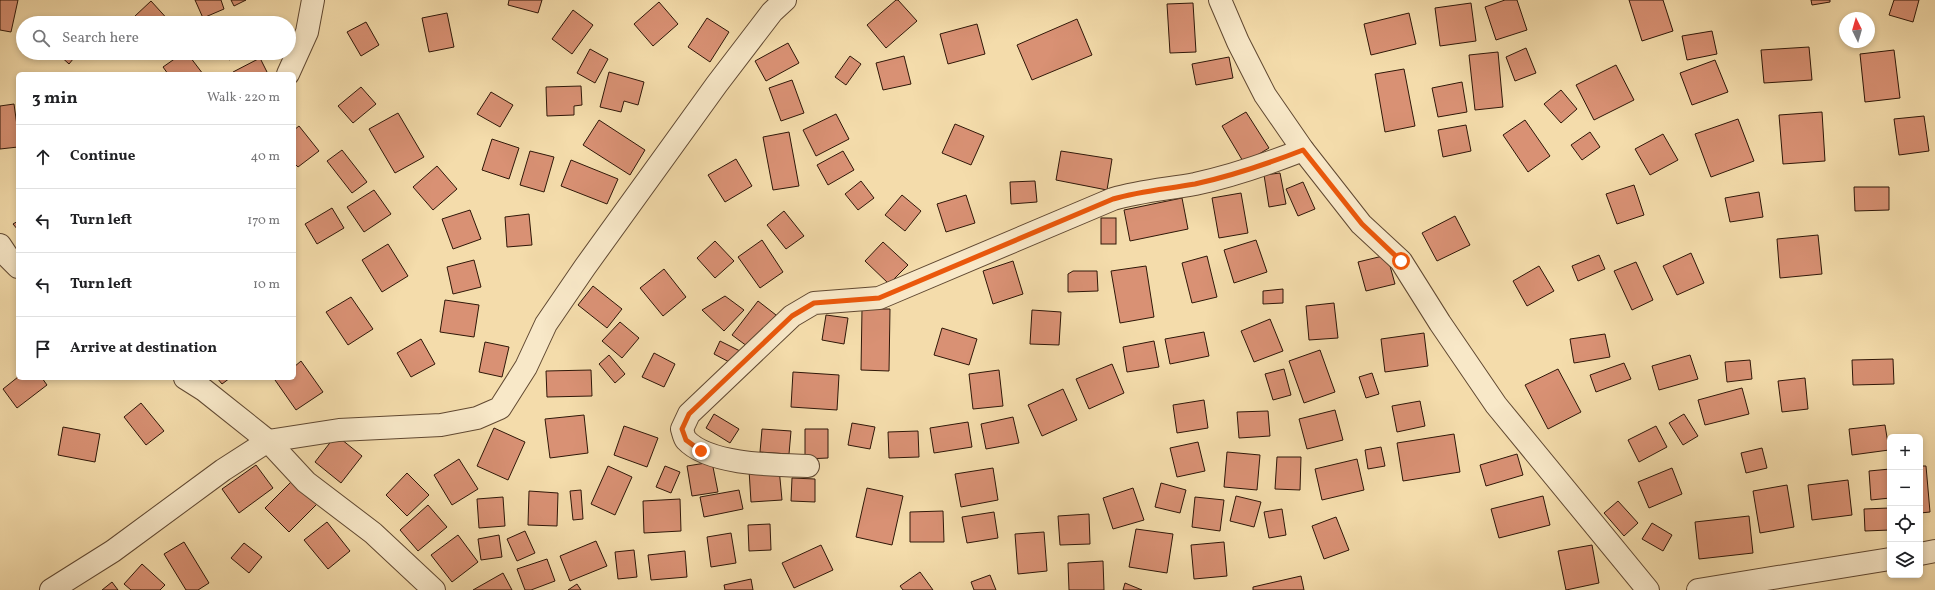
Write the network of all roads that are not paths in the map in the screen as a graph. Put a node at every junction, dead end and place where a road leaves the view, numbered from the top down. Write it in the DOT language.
graph roads {
  1 [pos="313,0"];
  2 [pos="786,0"];
  3 [pos="1220,0"];
  4 [pos="296,56"];
  5 [pos="294,60"];
  6 [pos="289,72"];
  7 [pos="1303,150"];
  8 [pos="0,245"];
  9 [pos="16,265"];
  10 [pos="187,380"];
  11 [pos="268,441"];
  12 [pos="808,466"];
  13 [pos="1935,551"];
  14 [pos="1923,553"];
  15 [pos="1887,559"];
  16 [pos="51,590"];
  17 [pos="434,590"];
  18 [pos="1648,590"];
  19 [pos="1698,590"];
  1 -- 4 [label="street"];
  2 -- 11 [label="street"];
  3 -- 7 [label="street"];
  5 -- 6 [label="street"];
  7 -- 12 [label="street"];
  7 -- 18 [label="street"];
  8 -- 9 [label="street"];
  10 -- 11 [label="street"];
  11 -- 16 [label="street"];
  11 -- 17 [label="street"];
  13 -- 14 [label="street"];
  15 -- 19 [label="street"];
}
